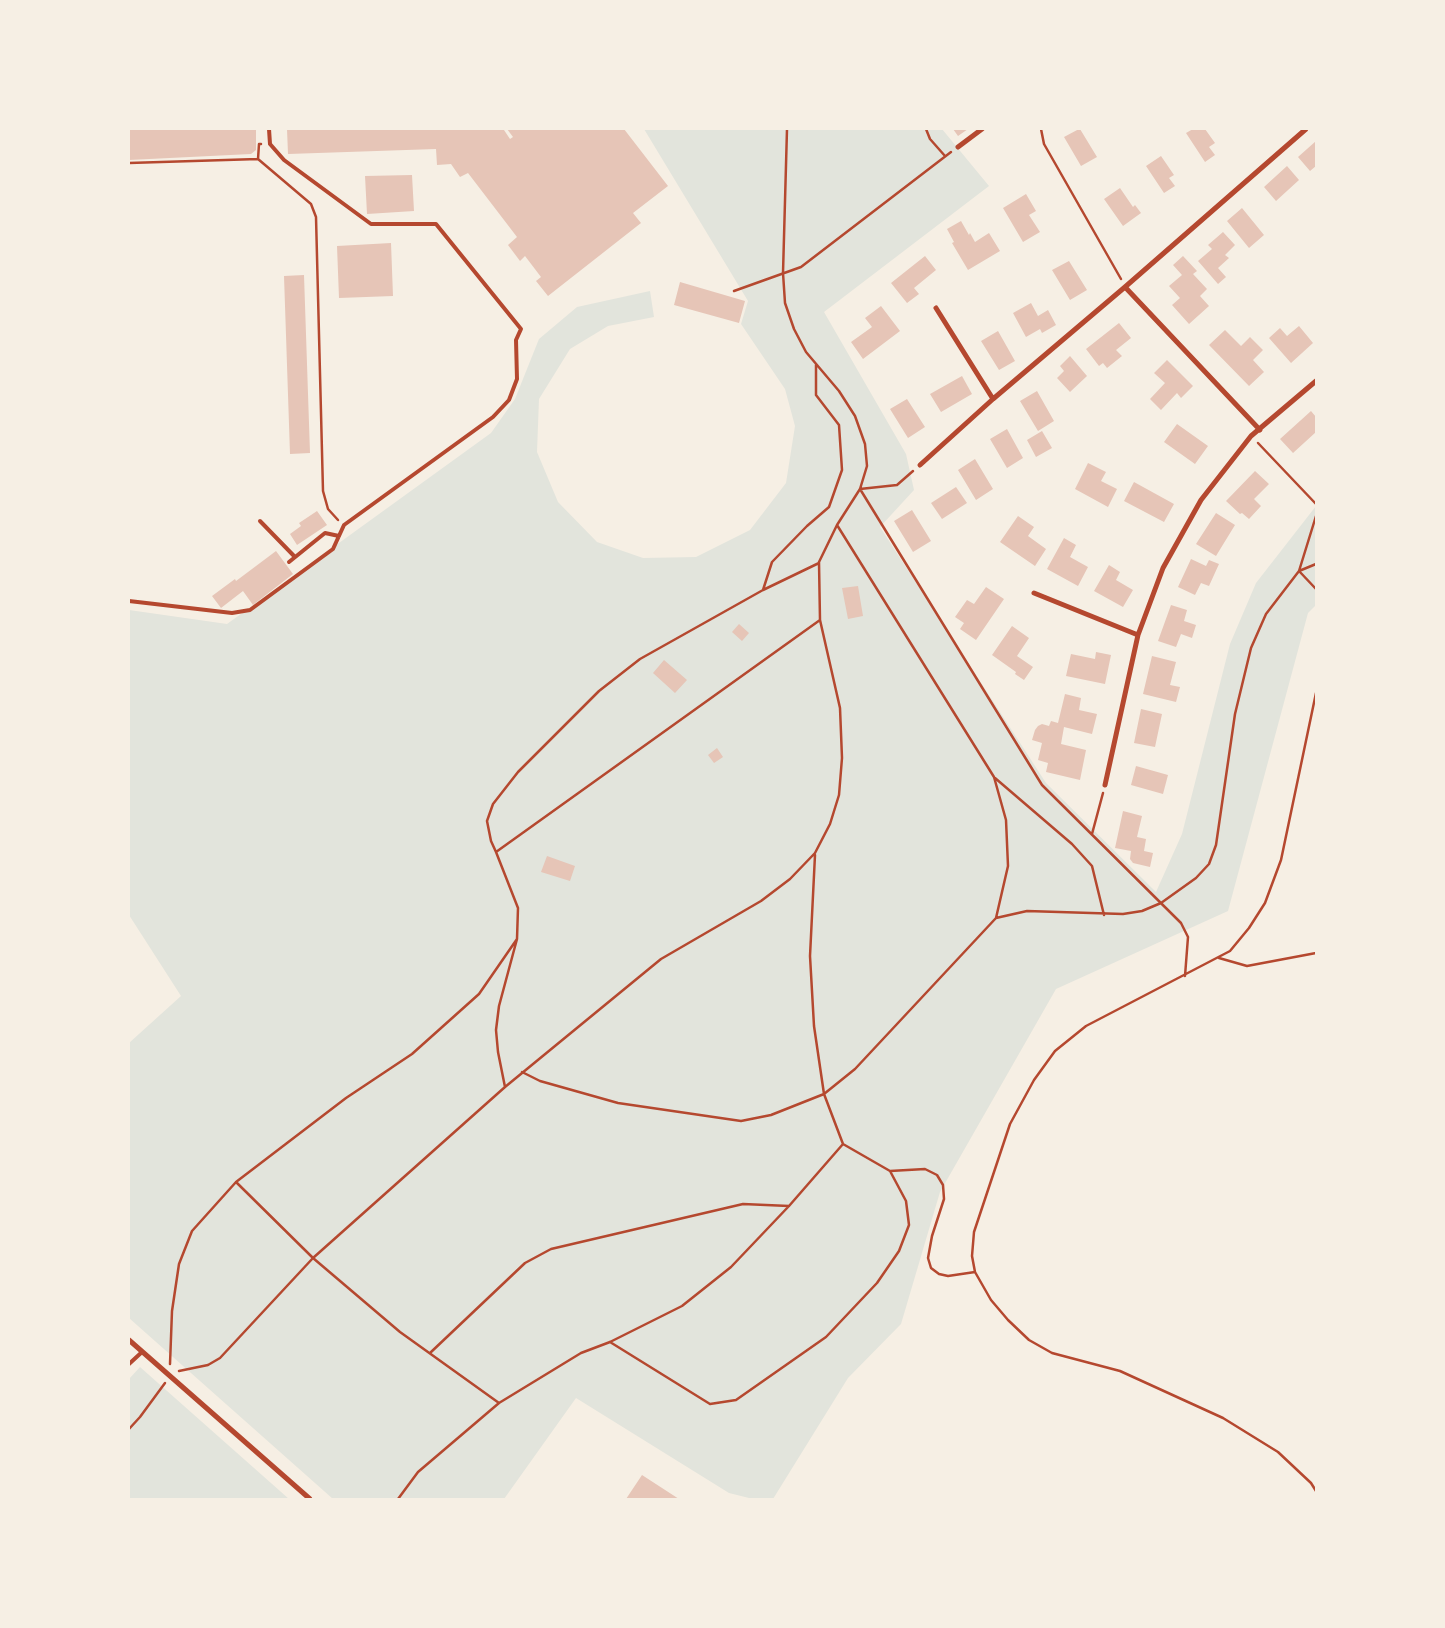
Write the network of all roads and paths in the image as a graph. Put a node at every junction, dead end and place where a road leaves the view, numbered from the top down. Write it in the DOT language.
graph roads {
  1 [pos="269,129"];
  2 [pos="787,129"];
  3 [pos="926,129"];
  4 [pos="982,129"];
  5 [pos="1041,129"];
  6 [pos="1306,129"];
  7 [pos="259,144"];
  8 [pos="958,147"];
  9 [pos="946,156"];
  10 [pos="258,159"];
  11 [pos="129,162"];
  12 [pos="783,273"];
  13 [pos="1125,287"];
  14 [pos="734,291"];
  15 [pos="936,308"];
  16 [pos="816,363"];
  17 [pos="1316,381"];
  18 [pos="992,399"];
  19 [pos="1260,430"];
  20 [pos="1251,436"];
  21 [pos="920,465"];
  22 [pos="860,489"];
  23 [pos="1316,504"];
  24 [pos="1316,516"];
  25 [pos="260,521"];
  26 [pos="344,525"];
  27 [pos="837,525"];
  28 [pos="339,536"];
  29 [pos="295,557"];
  30 [pos="289,562"];
  31 [pos="819,562"];
  32 [pos="1316,564"];
  33 [pos="1299,571"];
  34 [pos="1316,589"];
  35 [pos="763,590"];
  36 [pos="1034,593"];
  37 [pos="129,601"];
  38 [pos="820,620"];
  39 [pos="1138,636"];
  40 [pos="1316,693"];
  41 [pos="994,777"];
  42 [pos="1105,784"];
  43 [pos="1092,834"];
  44 [pos="496,852"];
  45 [pos="815,853"];
  46 [pos="1162,902"];
  47 [pos="1104,915"];
  48 [pos="996,918"];
  49 [pos="518,939"];
  50 [pos="1316,953"];
  51 [pos="1219,958"];
  52 [pos="1185,976"];
  53 [pos="522,1072"];
  54 [pos="505,1087"];
  55 [pos="824,1094"];
  56 [pos="843,1144"];
  57 [pos="890,1171"];
  58 [pos="236,1182"];
  59 [pos="789,1206"];
  60 [pos="313,1258"];
  61 [pos="975,1272"];
  62 [pos="129,1340"];
  63 [pos="610,1342"];
  64 [pos="142,1352"];
  65 [pos="430,1353"];
  66 [pos="129,1364"];
  67 [pos="169,1376"];
  68 [pos="498,1403"];
  69 [pos="129,1429"];
  70 [pos="1316,1491"];
  71 [pos="310,1499"];
  72 [pos="398,1499"];
  1 -- 26 [label="lane"];
  2 -- 12 [label="path"];
  3 -- 9 [label="path"];
  4 -- 8 [label="street"];
  5 -- 13 [label="path"];
  6 -- 13 [label="street"];
  7 -- 10 [label="path"];
  8 -- 9 [label="path"];
  9 -- 12 [label="path"];
  10 -- 11 [label="path"];
  10 -- 26 [label="path"];
  12 -- 14 [label="path"];
  12 -- 16 [label="path"];
  13 -- 18 [label="street"];
  13 -- 19 [label="street"];
  15 -- 18 [label="street"];
  16 -- 22 [label="path"];
  16 -- 35 [label="path"];
  17 -- 19 [label="street"];
  18 -- 21 [label="street"];
  19 -- 20 [label="street"];
  20 -- 23 [label="path"];
  20 -- 39 [label="street"];
  21 -- 22 [label="path"];
  22 -- 27 [label="path"];
  22 -- 43 [label="path"];
  24 -- 33 [label="path"];
  25 -- 29 [label="lane"];
  26 -- 28 [label="lane"];
  27 -- 31 [label="path"];
  27 -- 41 [label="path"];
  28 -- 29 [label="lane"];
  28 -- 37 [label="lane"];
  29 -- 30 [label="lane"];
  31 -- 35 [label="path"];
  31 -- 38 [label="path"];
  32 -- 33 [label="path"];
  33 -- 34 [label="path"];
  33 -- 46 [label="path"];
  35 -- 44 [label="path"];
  36 -- 39 [label="street"];
  38 -- 44 [label="path"];
  38 -- 45 [label="path"];
  39 -- 42 [label="street"];
  40 -- 51 [label="path"];
  41 -- 47 [label="path"];
  41 -- 48 [label="path"];
  42 -- 43 [label="path"];
  43 -- 46 [label="path"];
  44 -- 49 [label="path"];
  45 -- 53 [label="path"];
  45 -- 55 [label="path"];
  46 -- 47 [label="path"];
  46 -- 52 [label="path"];
  47 -- 48 [label="path"];
  48 -- 55 [label="path"];
  49 -- 54 [label="path"];
  49 -- 58 [label="path"];
  50 -- 51 [label="path"];
  51 -- 52 [label="path"];
  52 -- 61 [label="path"];
  53 -- 54 [label="path"];
  53 -- 55 [label="path"];
  54 -- 60 [label="path"];
  55 -- 56 [label="path"];
  56 -- 57 [label="path"];
  56 -- 59 [label="path"];
  57 -- 61 [label="path"];
  57 -- 63 [label="path"];
  58 -- 60 [label="path"];
  58 -- 67 [label="path"];
  59 -- 63 [label="path"];
  59 -- 65 [label="path"];
  60 -- 65 [label="path"];
  60 -- 67 [label="path"];
  61 -- 70 [label="path"];
  62 -- 64 [label="street"];
  63 -- 68 [label="path"];
  64 -- 66 [label="lane"];
  64 -- 67 [label="street"];
  65 -- 68 [label="path"];
  67 -- 69 [label="path"];
  67 -- 71 [label="street"];
  68 -- 72 [label="path"];
}
